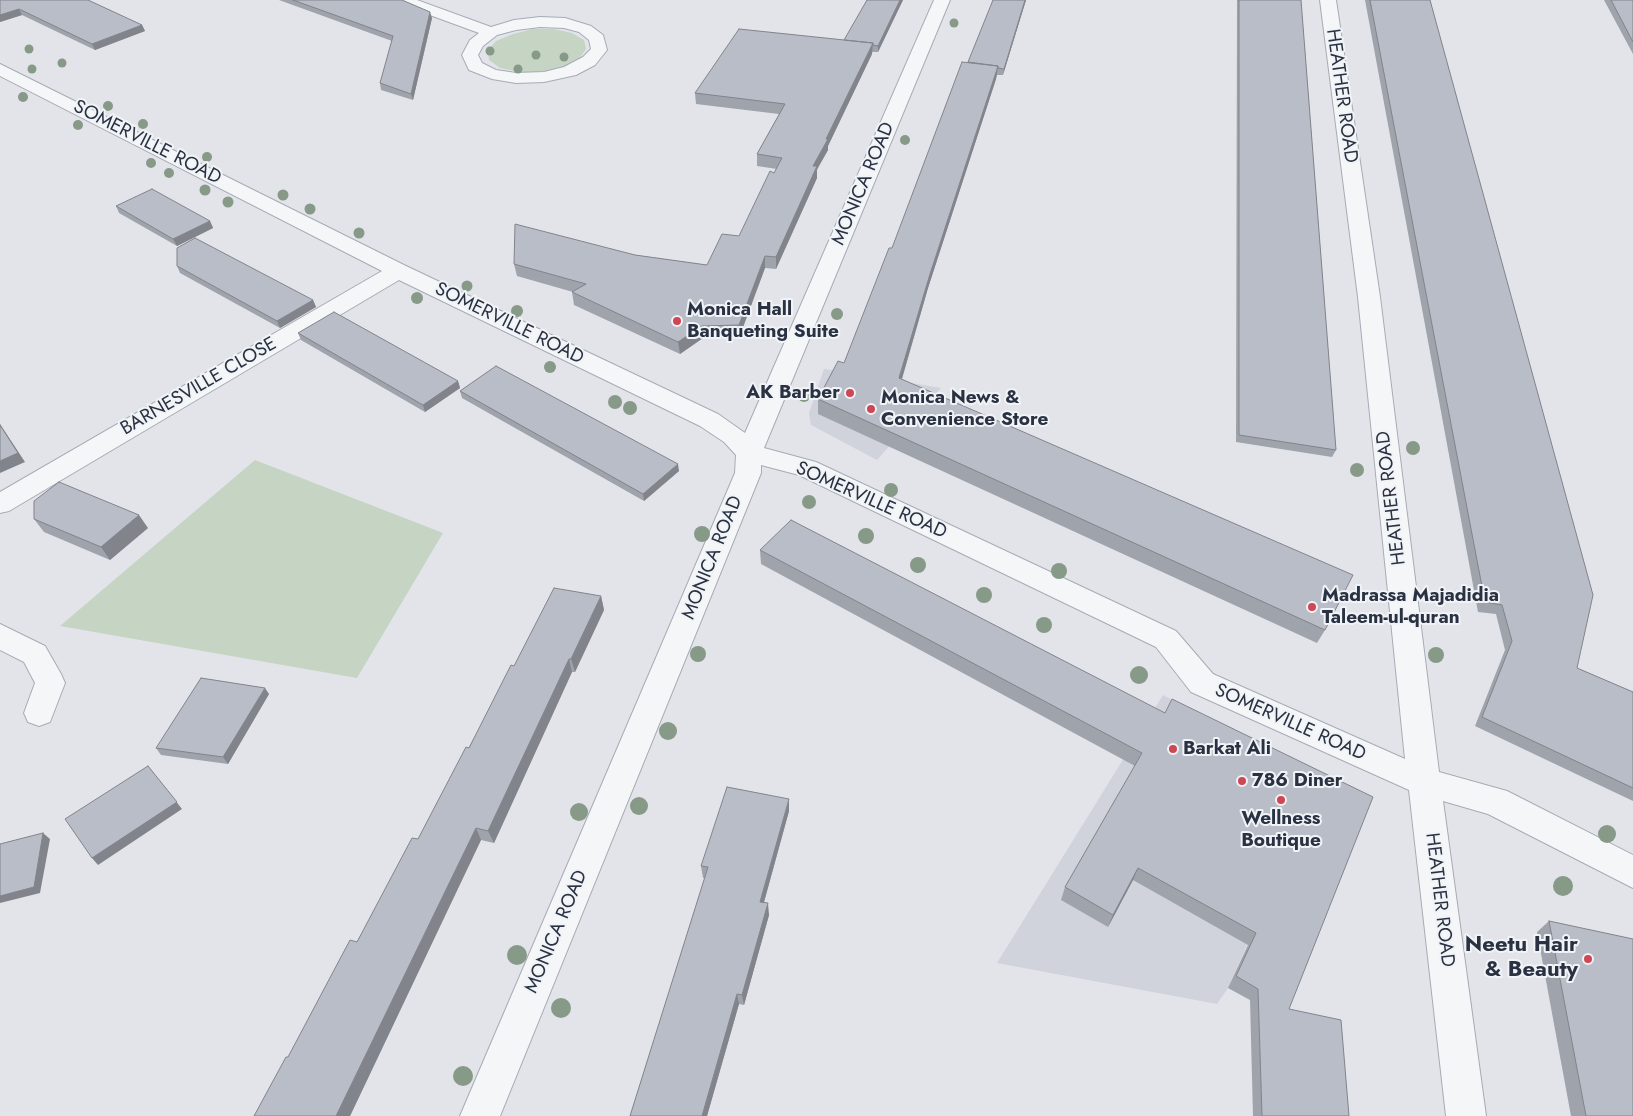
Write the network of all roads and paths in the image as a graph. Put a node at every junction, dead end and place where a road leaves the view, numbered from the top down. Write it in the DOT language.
graph roads {
  1 [pos="402,0"];
  2 [pos="942,0"];
  3 [pos="1328,0"];
  4 [pos="491,32"];
  5 [pos="0,69"];
  6 [pos="398,271"];
  7 [pos="749,453"];
  8 [pos="0,504"];
  9 [pos="0,636"];
  10 [pos="39,713"];
  11 [pos="1424,782"];
  12 [pos="1633,872"];
  13 [pos="480,1116"];
  14 [pos="1466,1116"];
  1 -- 4 [label="street"];
  2 -- 7 [label="street, MONICA ROAD"];
  3 -- 11 [label="street, HEATHER ROAD"];
  4 -- 4 [label="street"];
  5 -- 6 [label="street, SOMERVILLE ROAD"];
  6 -- 7 [label="street, SOMERVILLE ROAD"];
  6 -- 8 [label="street, BARNESVILLE CLOSE"];
  7 -- 11 [label="street, SOMERVILLE ROAD"];
  7 -- 13 [label="street, MONICA ROAD"];
  9 -- 10 [label="street"];
  11 -- 12 [label="street, SOMERVILLE ROAD"];
  11 -- 14 [label="street, HEATHER ROAD"];
}
